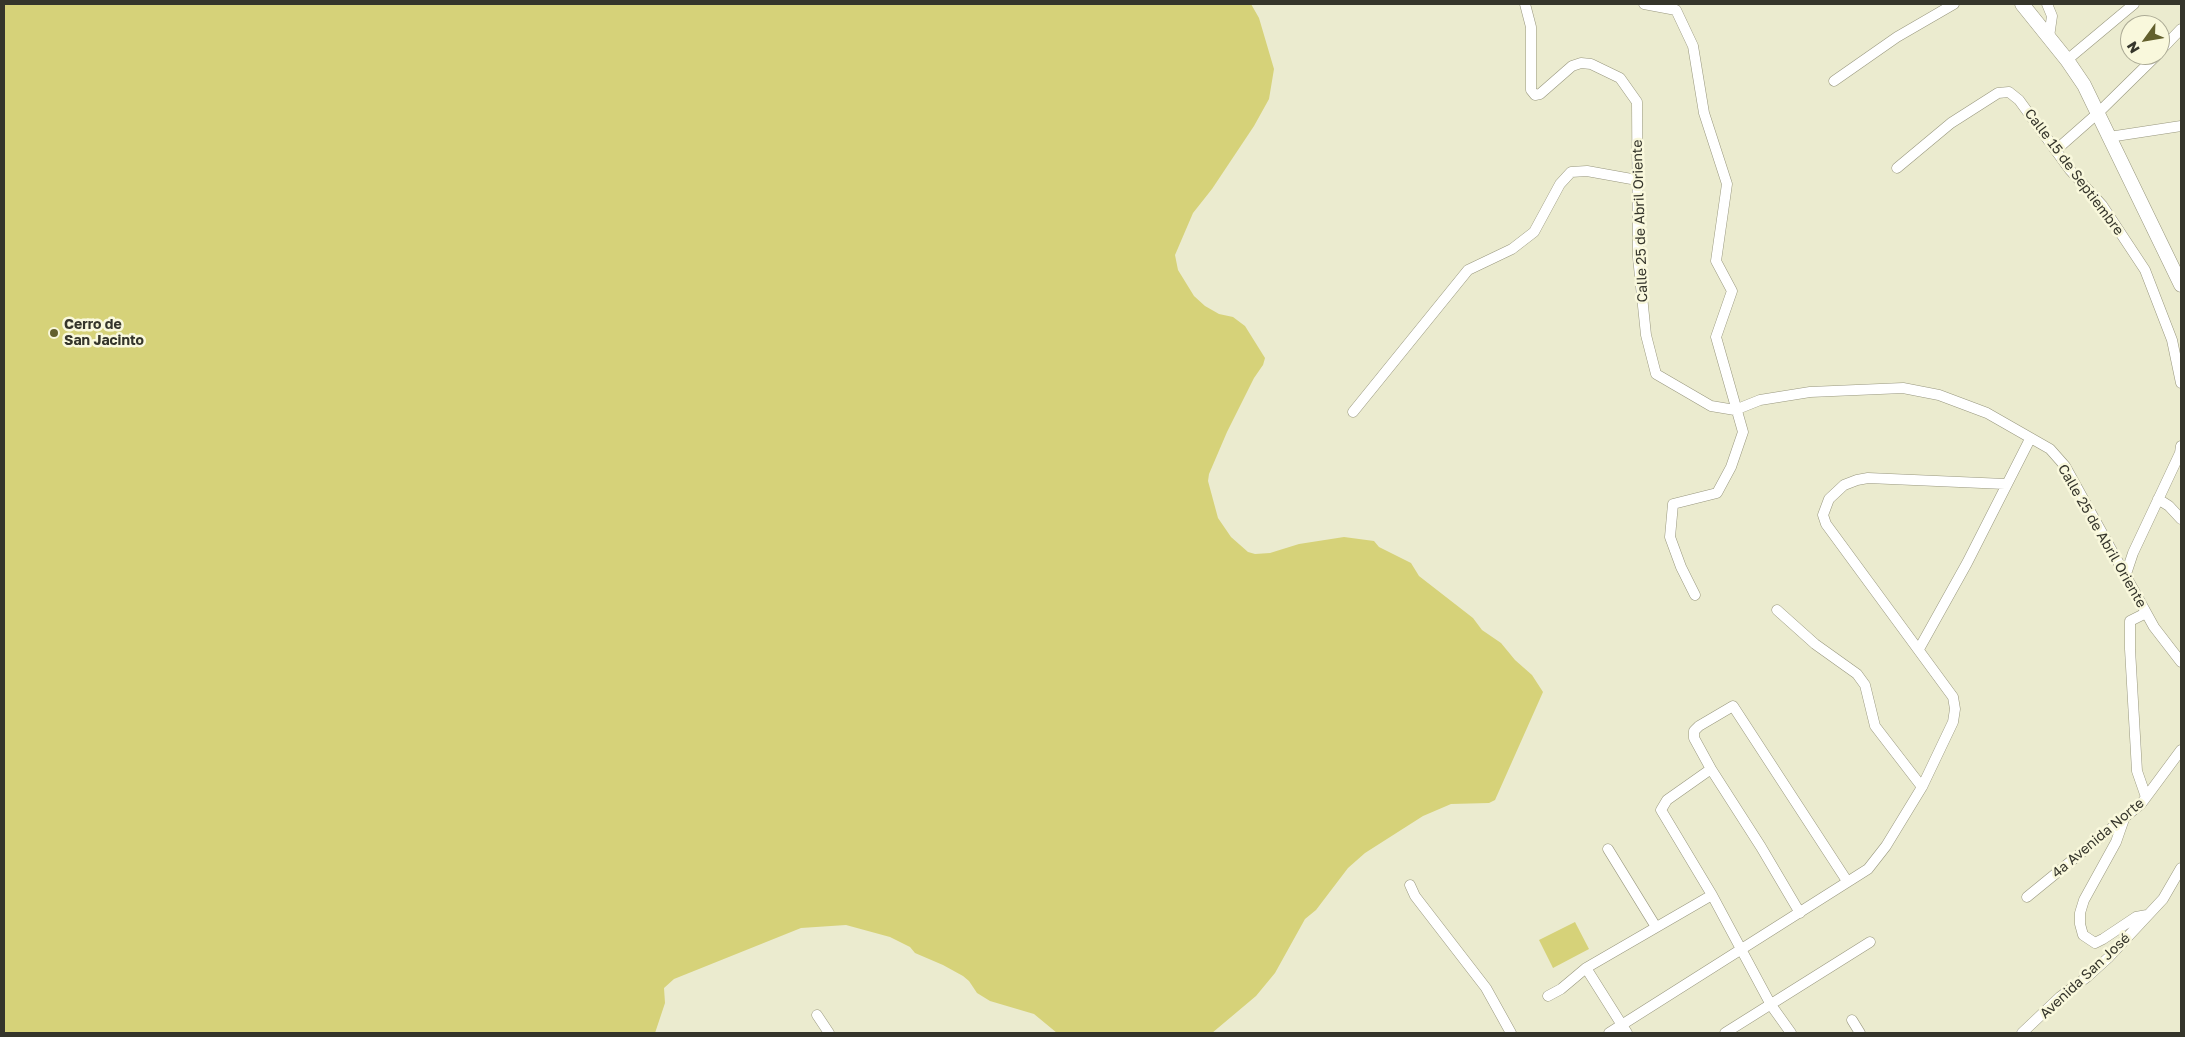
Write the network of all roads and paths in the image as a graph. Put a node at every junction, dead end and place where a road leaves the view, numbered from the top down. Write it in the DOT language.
graph roads {
  1 [pos="1525,4"];
  2 [pos="1644,4"];
  3 [pos="1954,4"];
  4 [pos="2022,4"];
  5 [pos="2047,4"];
  6 [pos="2134,4"];
  7 [pos="2181,29"];
  8 [pos="2049,36"];
  9 [pos="2170,41"];
  10 [pos="2068,60"];
  11 [pos="2147,65"];
  12 [pos="1834,81"];
  13 [pos="2098,113"];
  14 [pos="2181,126"];
  15 [pos="2110,137"];
  16 [pos="2056,150"];
  17 [pos="1897,168"];
  18 [pos="1637,180"];
  19 [pos="2181,285"];
  20 [pos="2181,383"];
  21 [pos="1735,410"];
  22 [pos="1352,412"];
  23 [pos="2030,439"];
  24 [pos="2181,446"];
  25 [pos="2006,484"];
  26 [pos="2158,499"];
  27 [pos="2181,519"];
  28 [pos="2126,574"];
  29 [pos="1695,595"];
  30 [pos="1778,610"];
  31 [pos="2146,613"];
  32 [pos="1919,649"];
  33 [pos="2181,662"];
  34 [pos="2181,750"];
  35 [pos="1711,769"];
  36 [pos="1922,787"];
  37 [pos="2146,797"];
  38 [pos="2124,819"];
  39 [pos="1608,850"];
  40 [pos="2181,868"];
  41 [pos="1846,881"];
  42 [pos="1410,885"];
  43 [pos="1712,895"];
  44 [pos="2027,898"];
  45 [pos="1800,913"];
  46 [pos="2147,915"];
  47 [pos="1656,927"];
  48 [pos="1870,942"];
  49 [pos="1740,949"];
  50 [pos="1586,968"];
  51 [pos="1548,996"];
  52 [pos="1771,1005"];
  53 [pos="817,1015"];
  54 [pos="1852,1020"];
  55 [pos="1624,1029"];
  56 [pos="829,1033"];
  57 [pos="1511,1033"];
  58 [pos="1609,1033"];
  59 [pos="1725,1033"];
  60 [pos="1792,1033"];
  61 [pos="1860,1033"];
  62 [pos="2022,1033"];
  1 -- 18 [label="street, Calle 25 de Abril Oriente"];
  2 -- 21 [label="street"];
  3 -- 12 [label="street"];
  4 -- 8 [label="main road"];
  5 -- 8 [label="street"];
  6 -- 10 [label="street"];
  7 -- 9 [label="street"];
  8 -- 10 [label="main road"];
  10 -- 13 [label="main road"];
  11 -- 13 [label="street"];
  13 -- 15 [label="main road"];
  13 -- 16 [label="street"];
  14 -- 15 [label="street"];
  15 -- 19 [label="main road"];
  16 -- 17 [label="street, Calle 15 de Septiembre"];
  16 -- 20 [label="street, Calle 15 de Septiembre"];
  18 -- 21 [label="street, Calle 25 de Abril Oriente"];
  18 -- 22 [label="street"];
  21 -- 23 [label="street, Calle 25 de Abril Oriente"];
  21 -- 29 [label="street"];
  23 -- 25 [label="street"];
  23 -- 28 [label="street, Calle 25 de Abril Oriente"];
  24 -- 26 [label="street"];
  25 -- 32 [label="street"];
  25 -- 32 [label="street"];
  26 -- 27 [label="street"];
  26 -- 28 [label="street"];
  28 -- 31 [label="street, Calle 25 de Abril Oriente"];
  30 -- 36 [label="street"];
  31 -- 33 [label="street, Calle 25 de Abril Oriente"];
  31 -- 37 [label="street"];
  32 -- 36 [label="street"];
  34 -- 37 [label="street, 4a Avenida Norte"];
  35 -- 41 [label="street"];
  35 -- 43 [label="street"];
  35 -- 45 [label="street"];
  36 -- 41 [label="street"];
  37 -- 38 [label="street, 4a Avenida Norte"];
  38 -- 44 [label="street, 4a Avenida Norte"];
  38 -- 46 [label="street"];
  39 -- 47 [label="street"];
  40 -- 46 [label="street, Avenida San José"];
  41 -- 45 [label="street"];
  42 -- 57 [label="street"];
  43 -- 47 [label="street"];
  43 -- 49 [label="street"];
  45 -- 49 [label="street"];
  46 -- 62 [label="street, Avenida San José"];
  47 -- 50 [label="street"];
  48 -- 52 [label="street"];
  49 -- 52 [label="street"];
  49 -- 55 [label="street"];
  50 -- 51 [label="street"];
  50 -- 55 [label="street"];
  52 -- 59 [label="street"];
  52 -- 60 [label="street"];
  53 -- 56 [label="street"];
  54 -- 61 [label="street"];
  55 -- 58 [label="street"];
}
